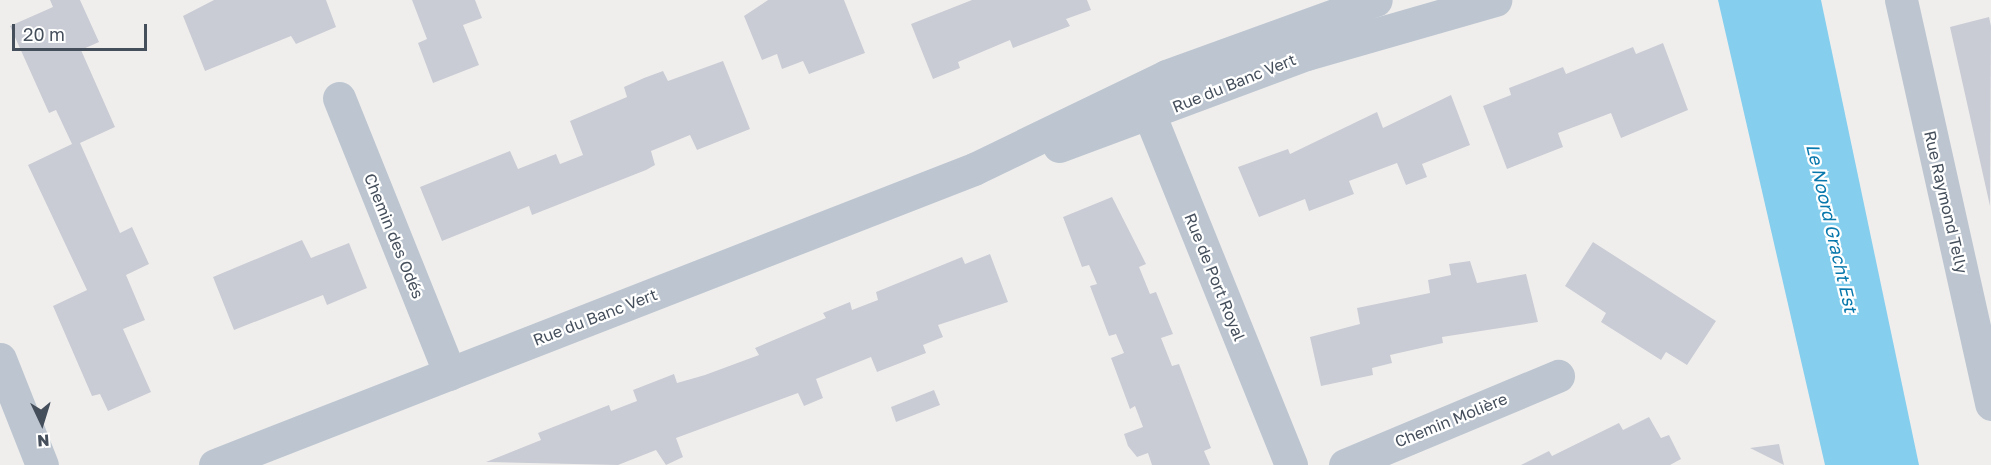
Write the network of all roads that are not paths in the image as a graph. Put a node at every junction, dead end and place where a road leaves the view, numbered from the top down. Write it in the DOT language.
graph roads {
  1 [pos="1376,0"];
  2 [pos="1495,0"];
  3 [pos="1901,0"];
  4 [pos="339,98"];
  5 [pos="1144,103"];
  6 [pos="0,359"];
  7 [pos="450,374"];
  8 [pos="1558,376"];
  9 [pos="1991,404"];
  10 [pos="42,465"];
  11 [pos="215,465"];
  12 [pos="1291,465"];
  13 [pos="1345,465"];
  1 -- 5 [label="street, Rue du Banc Vert"];
  2 -- 5 [label="street, Rue du Banc Vert"];
  3 -- 9 [label="street, Rue Raymond Telly"];
  4 -- 7 [label="street, Chemin des Odés"];
  5 -- 7 [label="street, Rue du Banc Vert"];
  5 -- 12 [label="street, Rue de Port Royal"];
  6 -- 10 [label="street"];
  7 -- 11 [label="street, Rue du Banc Vert"];
  8 -- 13 [label="street, Chemin Molière"];
}
